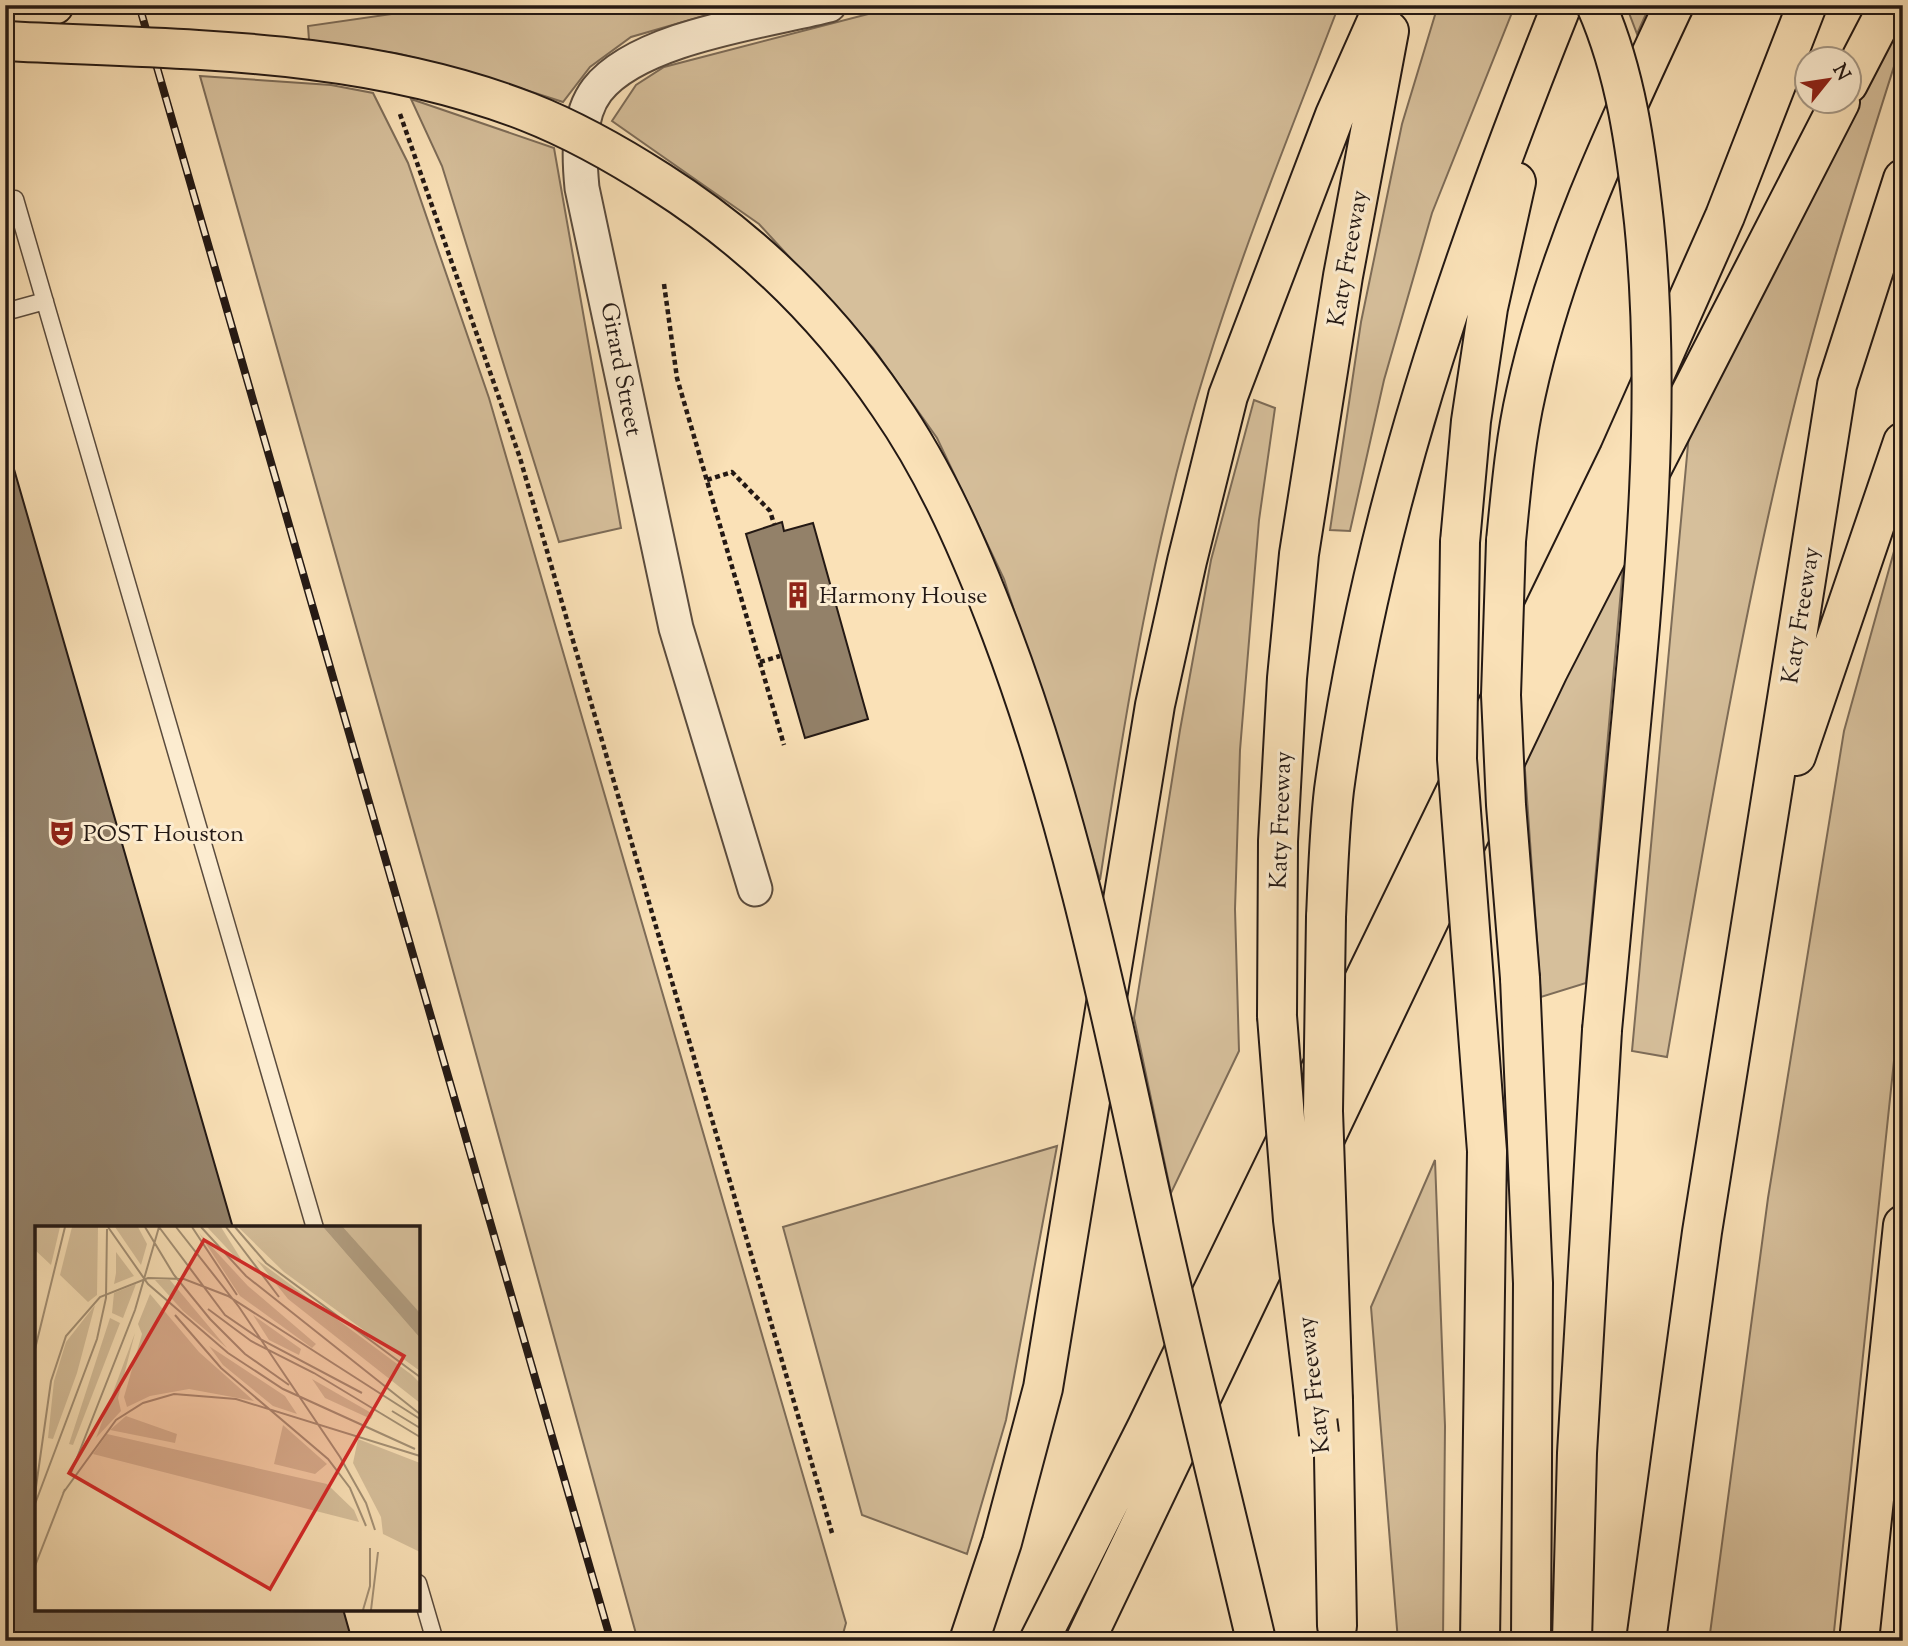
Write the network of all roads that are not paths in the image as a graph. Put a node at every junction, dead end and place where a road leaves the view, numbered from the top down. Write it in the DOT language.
graph roads {
  1 [pos="54,5"];
  2 [pos="829,5"];
  3 [pos="1384,5"];
  4 [pos="1394,5"];
  5 [pos="1562,5"];
  6 [pos="1596,5"];
  7 [pos="1674,5"];
  8 [pos="1807,5"];
  9 [pos="1889,5"];
  10 [pos="5,12"];
  11 [pos="1548,40"];
  12 [pos="5,41"];
  13 [pos="1862,58"];
  14 [pos="1833,116"];
  15 [pos="1903,179"];
  16 [pos="5,202"];
  17 [pos="45,301"];
  18 [pos="5,312"];
  19 [pos="1903,442"];
  20 [pos="755,888"];
  21 [pos="1755,892"];
  22 [pos="1903,1225"];
  23 [pos="314,1226"];
  24 [pos="1326,1417"];
  25 [pos="420,1590"];
  26 [pos="1338,1633"];
  27 [pos="1256,1638"];
  28 [pos="435,1641"];
  29 [pos="969,1641"];
  30 [pos="1039,1641"];
  31 [pos="1085,1641"];
  32 [pos="1480,1641"];
  33 [pos="1531,1641"];
  34 [pos="1572,1641"];
  35 [pos="1646,1641"];
  36 [pos="1859,1641"];
  1 -- 10 [label="highway"];
  2 -- 20 [label="street, Girard Street"];
  3 -- 29 [label="highway"];
  4 -- 24 [label="highway, Katy Freeway, bridge"];
  5 -- 11 [label="highway"];
  6 -- 34 [label="highway, bridge"];
  7 -- 33 [label="highway, bridge"];
  8 -- 30 [label="highway"];
  9 -- 13 [label="highway"];
  11 -- 24 [label="highway, bridge"];
  11 -- 32 [label="highway, bridge"];
  12 -- 27 [label="highway, bridge"];
  14 -- 31 [label="highway"];
  15 -- 21 [label="highway, Katy Freeway"];
  16 -- 17 [label="lane"];
  17 -- 18 [label="lane"];
  17 -- 23 [label="lane"];
  19 -- 21 [label="highway"];
  21 -- 35 [label="highway, Katy Freeway"];
  22 -- 36 [label="highway"];
  24 -- 26 [label="highway"];
  25 -- 28 [label="lane"];
}
